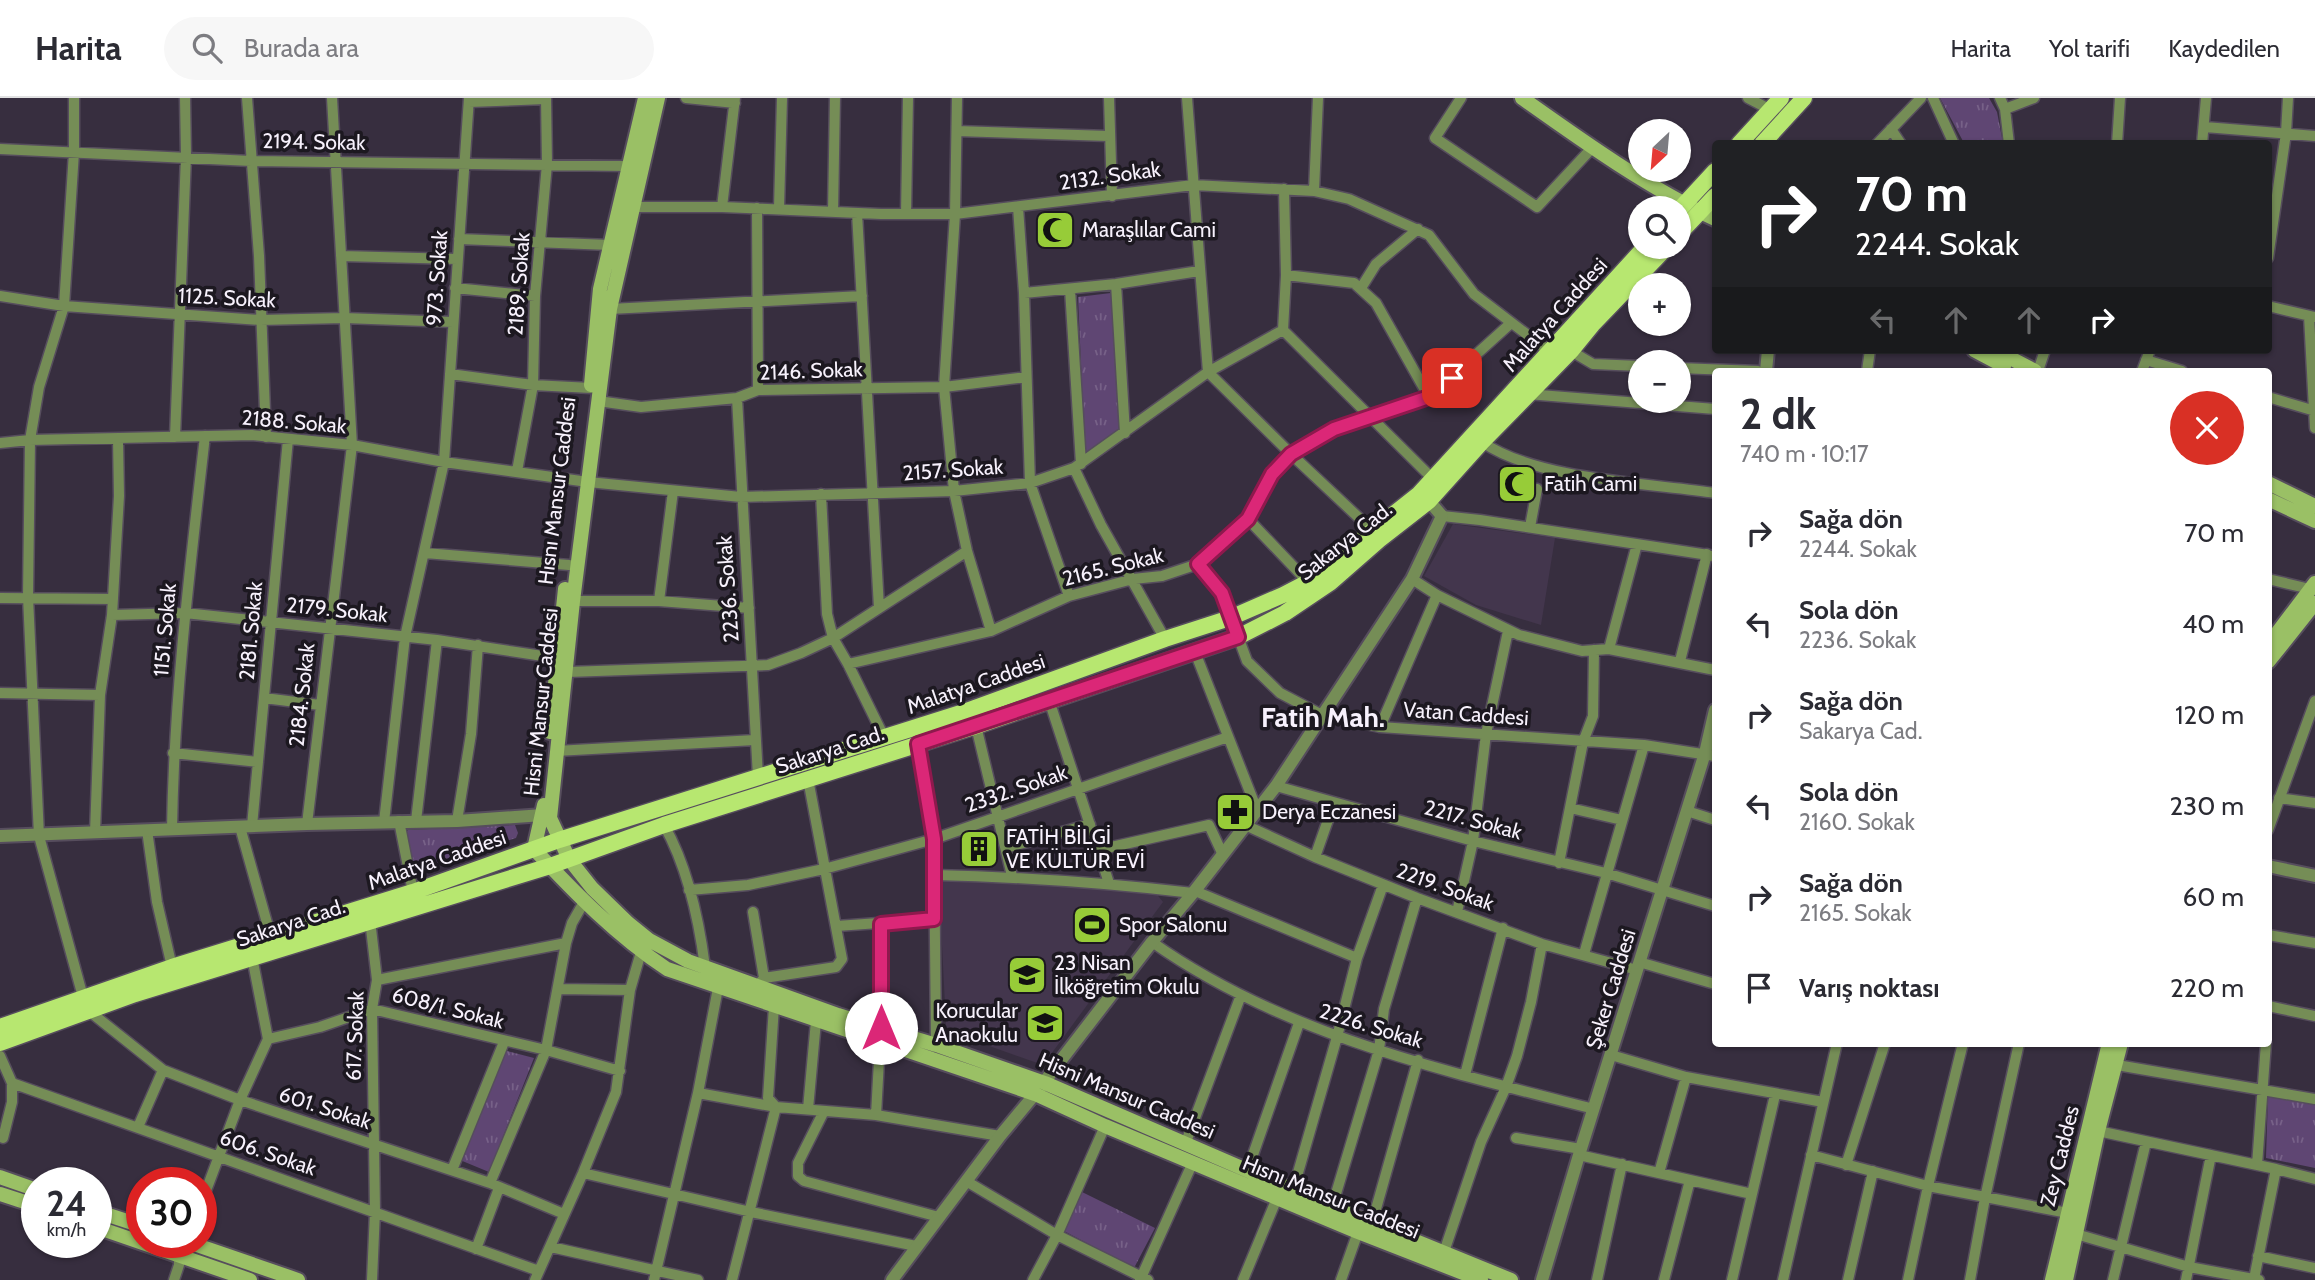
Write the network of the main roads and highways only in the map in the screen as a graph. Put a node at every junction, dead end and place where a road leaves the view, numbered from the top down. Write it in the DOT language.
graph roads {
  1 [pos="645,98"];
  2 [pos="658,98"];
  3 [pos="1522,98"];
  4 [pos="1537,98"];
  5 [pos="1804,98"];
  6 [pos="1775,104"];
  7 [pos="1743,140"];
  8 [pos="1766,140"];
  9 [pos="1628,159"];
  10 [pos="1712,179"];
  11 [pos="1664,182"];
  12 [pos="1701,207"];
  13 [pos="1635,259"];
  14 [pos="1655,259"];
  15 [pos="1982,354"];
  16 [pos="2003,354"];
  17 [pos="2008,368"];
  18 [pos="2031,368"];
  19 [pos="595,394"];
  20 [pos="585,481"];
  21 [pos="2272,485"];
  22 [pos="2272,501"];
  23 [pos="2315,506"];
  24 [pos="2315,521"];
  25 [pos="2313,592"];
  26 [pos="2272,640"];
  27 [pos="2272,656"];
  28 [pos="559,840"];
  29 [pos="534,849"];
  30 [pos="569,859"];
  31 [pos="550,866"];
  32 [pos="86,1004"];
  33 [pos="0,1027"];
  34 [pos="881,1035"];
  35 [pos="0,1043"];
  36 [pos="2108,1047"];
  37 [pos="2121,1047"];
  38 [pos="1040,1088"];
  39 [pos="0,1177"];
  40 [pos="21,1184"];
  41 [pos="0,1194"];
  42 [pos="21,1201"];
  43 [pos="112,1233"];
  44 [pos="217,1252"];
  45 [pos="250,1280"];
  46 [pos="298,1280"];
  47 [pos="1481,1280"];
  48 [pos="1511,1280"];
  49 [pos="2052,1280"];
  50 [pos="2066,1280"];
  1 -- 19 [label="main road, Hısnı Mansur Caddesi"];
  2 -- 19 [label="main road, Hisni Mansur Caddesi"];
  3 -- 12 [label="main road"];
  4 -- 9 [label="main road"];
  5 -- 8 [label="main road"];
  6 -- 7 [label="main road"];
  10 -- 12 [label="main road"];
  11 -- 12 [label="main road"];
  13 -- 28 [label="main road, Malatya Caddesi"];
  14 -- 30 [label="main road, Sakarya Cad."];
  15 -- 17 [label="main road"];
  16 -- 18 [label="main road"];
  19 -- 20 [label="main road, Hisni Mansur Caddesi"];
  20 -- 28 [label="main road, Hisni Mansur Caddesi"];
  20 -- 29 [label="main road, Hısnı Mansur Caddesi"];
  21 -- 23 [label="main road"];
  22 -- 24 [label="main road"];
  25 -- 26 [label="main road"];
  25 -- 27 [label="main road"];
  28 -- 29 [label="main road, Malatya Caddesi"];
  28 -- 30 [label="main road, Hisni Mansur Caddesi"];
  29 -- 31 [label="main road, Hısnı Mansur Caddesi"];
  29 -- 32 [label="main road, Malatya Caddesi"];
  30 -- 31 [label="main road, Sakarya Cad."];
  30 -- 34 [label="main road, Hisni Mansur Caddesi"];
  31 -- 32 [label="main road, Sakarya Cad."];
  31 -- 34 [label="main road, Hısnı Mansur Caddesi"];
  32 -- 33 [label="main road, Malatya Caddesi"];
  32 -- 35 [label="main road, Sakarya Cad."];
  34 -- 38 [label="main road, Hısnı Mansur Caddesi"];
  34 -- 38 [label="main road, Hisni Mansur Caddesi"];
  36 -- 49 [label="main road, Zey Caddes"];
  37 -- 50 [label="main road, Zey Caddes"];
  38 -- 47 [label="main road, Hısnı Mansur Caddesi"];
  38 -- 48 [label="main road, Hisni Mansur Caddesi"];
  39 -- 40 [label="main road"];
  41 -- 42 [label="main road"];
  43 -- 45 [label="main road"];
  44 -- 46 [label="main road"];
}
